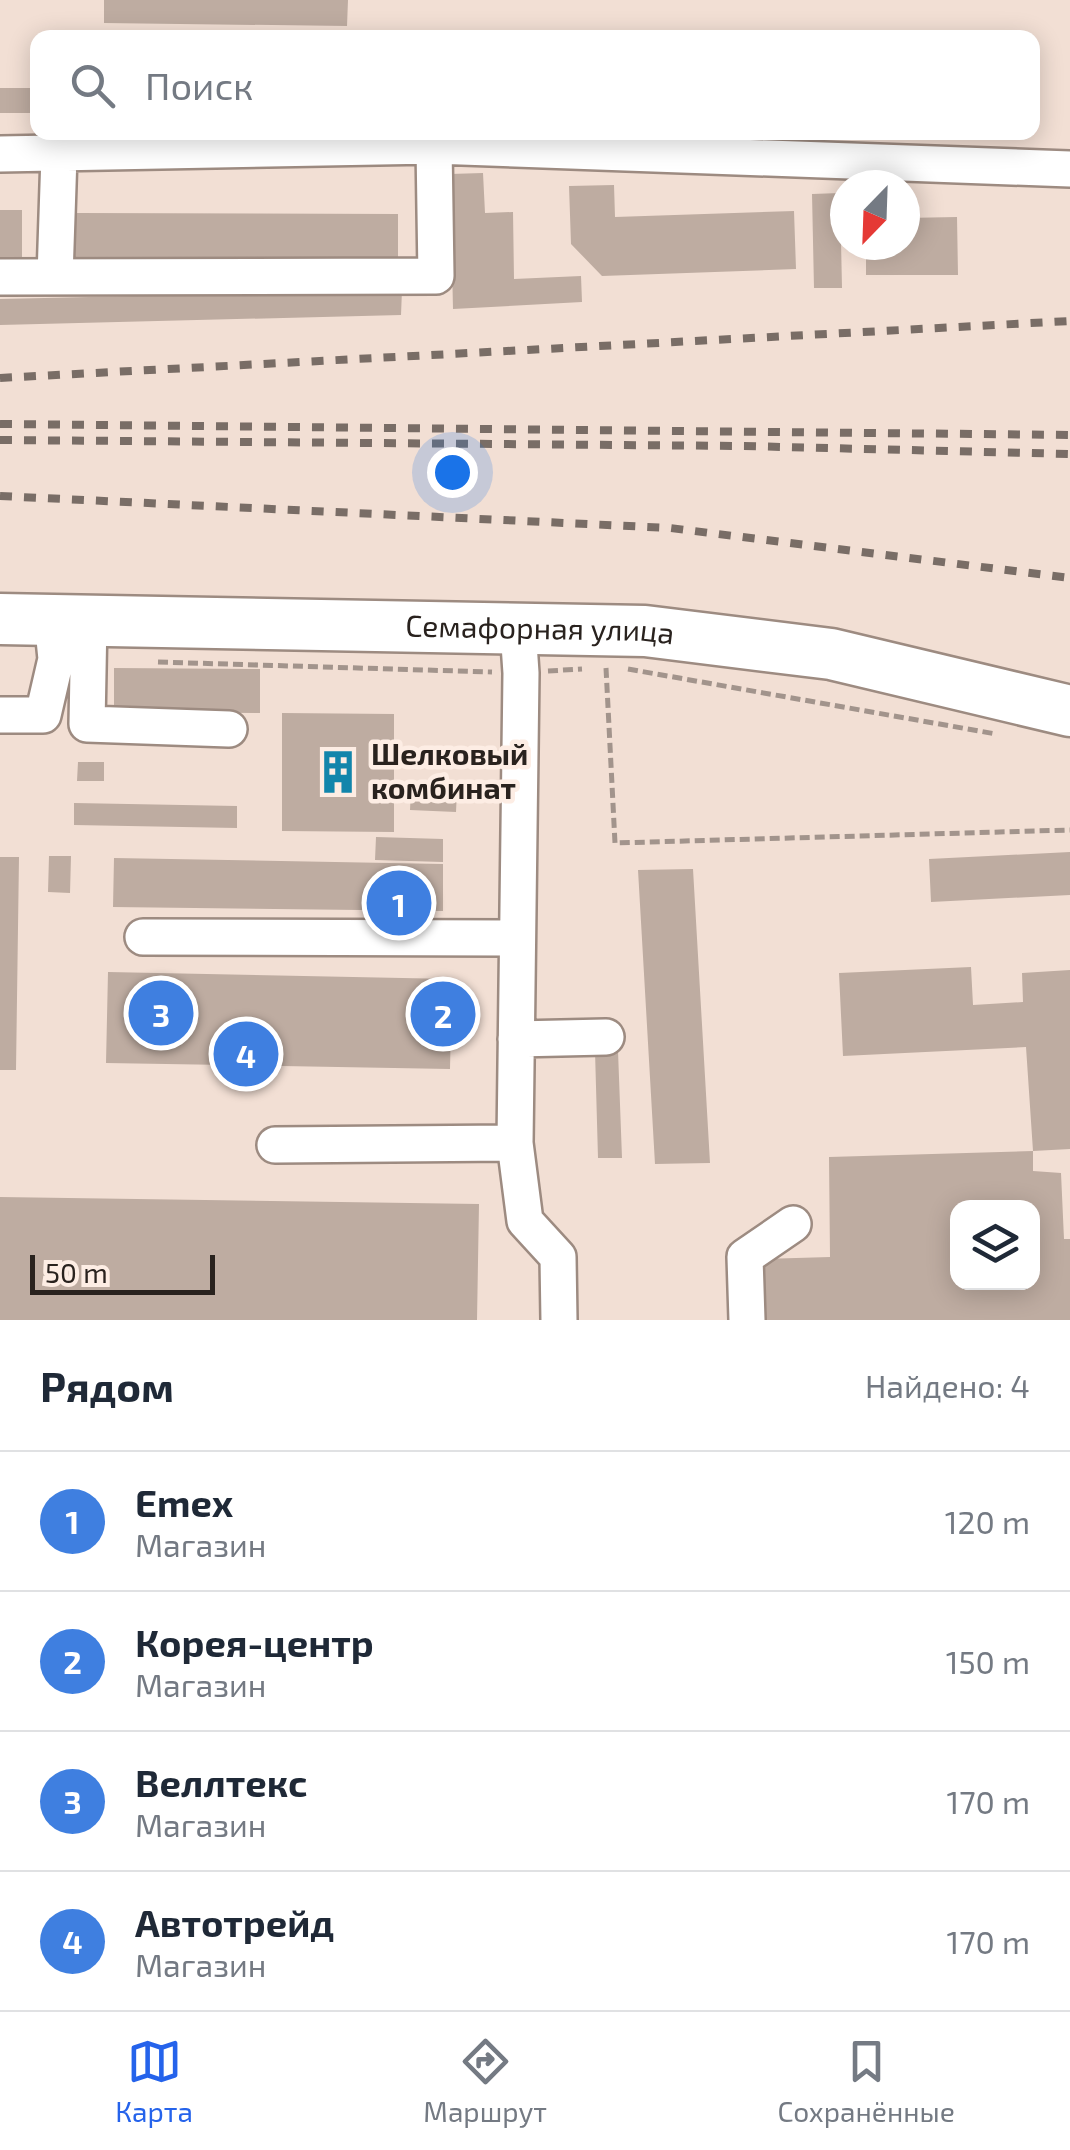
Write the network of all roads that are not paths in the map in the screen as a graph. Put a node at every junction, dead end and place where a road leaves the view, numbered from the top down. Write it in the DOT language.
graph roads {
  1 [pos="434,146"];
  2 [pos="0,154"];
  3 [pos="59,155"];
  4 [pos="1070,169"];
  5 [pos="0,277"];
  6 [pos="55,277"];
  7 [pos="0,619"];
  8 [pos="71,619"];
  9 [pos="520,651"];
  10 [pos="1070,711"];
  11 [pos="0,715"];
  12 [pos="229,729"];
  13 [pos="143,938"];
  14 [pos="516,938"];
  15 [pos="606,1036"];
  16 [pos="516,1039"];
  17 [pos="515,1143"];
  18 [pos="275,1145"];
  19 [pos="793,1224"];
  20 [pos="559,1320"];
  21 [pos="747,1320"];
  1 -- 3 [label="lane"];
  1 -- 4 [label="lane"];
  1 -- 6 [label="lane"];
  2 -- 3 [label="lane"];
  3 -- 6 [label="lane"];
  5 -- 6 [label="lane"];
  7 -- 8 [label="highway, Семафорная улица"];
  8 -- 9 [label="highway, Семафорная улица"];
  8 -- 11 [label="lane"];
  8 -- 12 [label="lane"];
  9 -- 10 [label="highway, Семафорная улица"];
  9 -- 14 [label="lane"];
  13 -- 14 [label="lane"];
  14 -- 16 [label="lane"];
  15 -- 16 [label="lane"];
  16 -- 17 [label="lane"];
  17 -- 18 [label="lane"];
  17 -- 20 [label="lane"];
  19 -- 21 [label="lane"];
}
